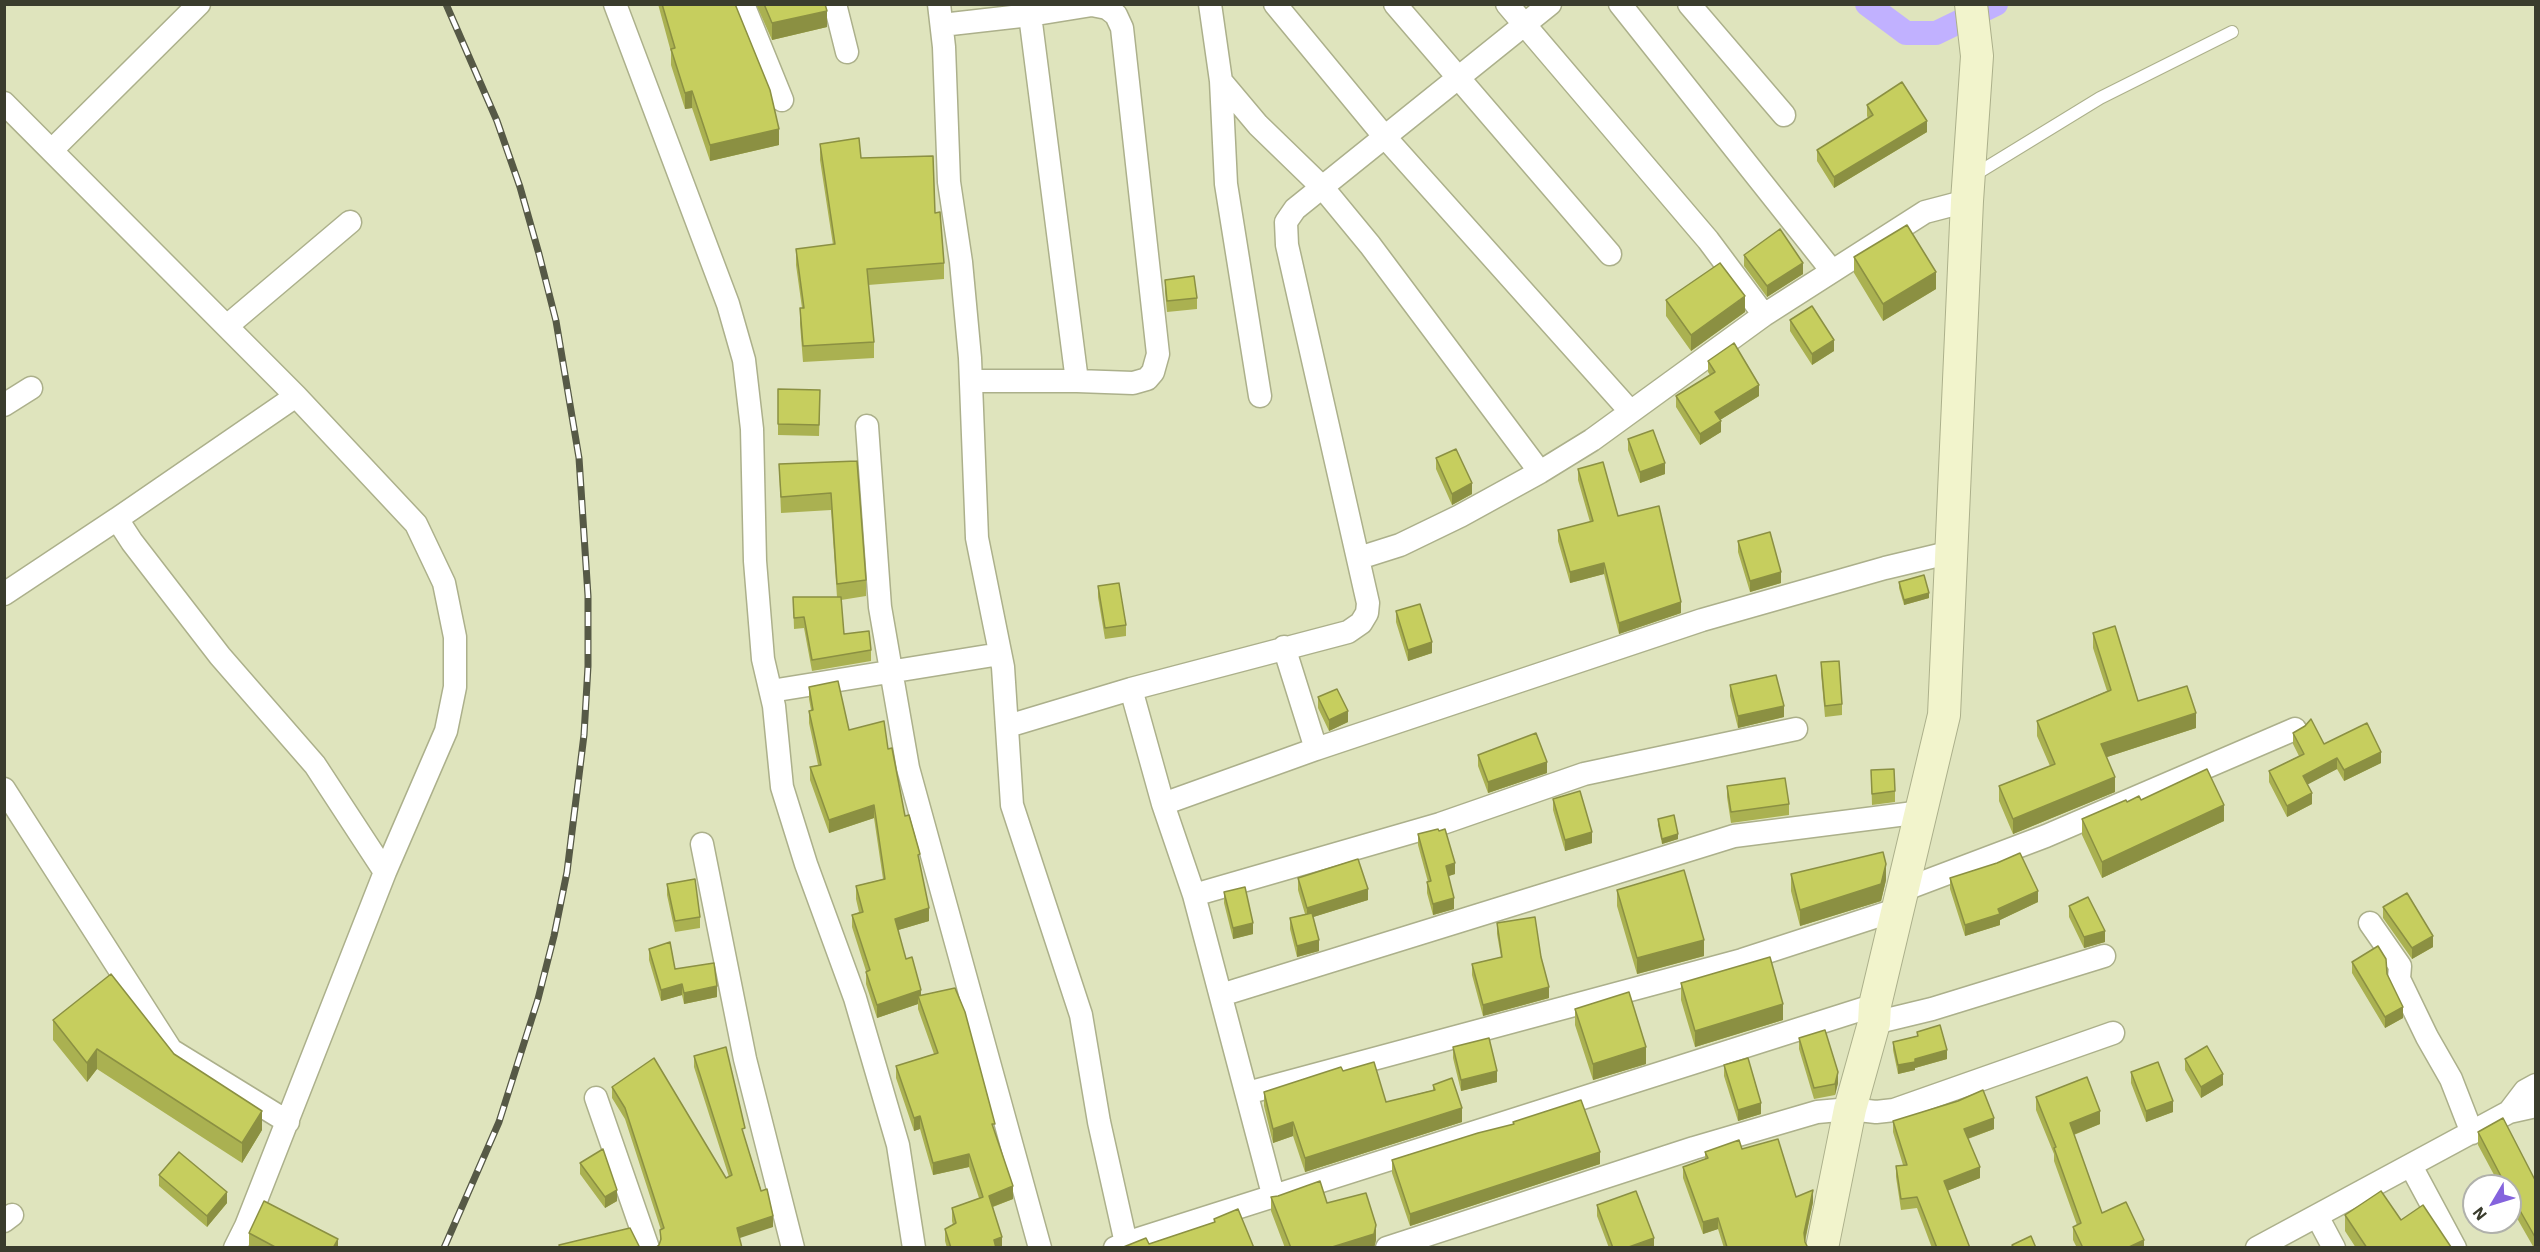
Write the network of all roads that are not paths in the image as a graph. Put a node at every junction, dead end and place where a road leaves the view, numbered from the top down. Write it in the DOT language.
graph roads {
  1 [pos="199,4"];
  2 [pos="615,4"];
  3 [pos="743,4"];
  4 [pos="836,4"];
  5 [pos="1210,4"];
  6 [pos="1275,4"];
  7 [pos="1395,4"];
  8 [pos="1507,4"];
  9 [pos="1550,4"];
  10 [pos="1620,4"];
  11 [pos="1689,4"];
  12 [pos="1972,14"];
  13 [pos="941,15"];
  14 [pos="1030,15"];
  15 [pos="1525,25"];
  16 [pos="2232,32"];
  17 [pos="847,52"];
  18 [pos="1458,80"];
  19 [pos="1221,81"];
  20 [pos="782,100"];
  21 [pos="4,102"];
  22 [pos="1784,115"];
  23 [pos="1384,136"];
  24 [pos="52,150"];
  25 [pos="1323,188"];
  26 [pos="1968,189"];
  27 [pos="350,222"];
  28 [pos="1610,254"];
  29 [pos="1832,271"];
  30 [pos="1764,315"];
  31 [pos="227,326"];
  32 [pos="971,381"];
  33 [pos="1077,381"];
  34 [pos="31,388"];
  35 [pos="296,396"];
  36 [pos="1260,396"];
  37 [pos="4,405"];
  38 [pos="1630,411"];
  39 [pos="867,426"];
  40 [pos="1540,472"];
  41 [pos="117,519"];
  42 [pos="1952,552"];
  43 [pos="1359,558"];
  44 [pos="4,594"];
  45 [pos="1284,647"];
  46 [pos="1000,654"];
  47 [pos="891,670"];
  48 [pos="1131,688"];
  49 [pos="771,691"];
  50 [pos="1008,726"];
  51 [pos="1796,729"];
  52 [pos="2295,729"];
  53 [pos="1316,749"];
  54 [pos="4,789"];
  55 [pos="1163,804"];
  56 [pos="1922,812"];
  57 [pos="702,844"];
  58 [pos="384,872"];
  59 [pos="1194,895"];
  60 [pos="1901,900"];
  61 [pos="2370,923"];
  62 [pos="2104,956"];
  63 [pos="1221,995"];
  64 [pos="1874,1014"];
  65 [pos="2113,1033"];
  66 [pos="2535,1085"];
  67 [pos="1247,1093"];
  68 [pos="596,1098"];
  69 [pos="2535,1106"];
  70 [pos="1850,1108"];
  71 [pos="2509,1112"];
  72 [pos="288,1122"];
  73 [pos="2472,1133"];
  74 [pos="2411,1166"];
  75 [pos="1274,1198"];
  76 [pos="2317,1216"];
  77 [pos="1121,1245"];
  78 [pos="235,1248"];
  79 [pos="648,1248"];
  80 [pos="793,1248"];
  81 [pos="914,1248"];
  82 [pos="1040,1248"];
  83 [pos="1387,1248"];
  84 [pos="1822,1248"];
  85 [pos="2257,1248"];
  86 [pos="2334,1248"];
  87 [pos="2455,1248"];
  1 -- 24 [label="street"];
  2 -- 49 [label="street"];
  3 -- 20 [label="street"];
  4 -- 17 [label="street"];
  5 -- 19 [label="street"];
  6 -- 23 [label="street"];
  7 -- 18 [label="street"];
  8 -- 15 [label="street"];
  9 -- 15 [label="street"];
  10 -- 29 [label="street"];
  11 -- 22 [label="street"];
  12 -- 26 [label="main road"];
  13 -- 14 [label="street"];
  13 -- 32 [label="street"];
  14 -- 33 [label="street"];
  14 -- 33 [label="street"];
  15 -- 18 [label="street"];
  15 -- 30 [label="street"];
  16 -- 26 [label="lane"];
  18 -- 23 [label="street"];
  18 -- 28 [label="street"];
  19 -- 25 [label="street"];
  19 -- 36 [label="street"];
  21 -- 24 [label="street"];
  23 -- 25 [label="street"];
  23 -- 38 [label="street"];
  24 -- 31 [label="street"];
  25 -- 40 [label="street"];
  25 -- 43 [label="street"];
  26 -- 29 [label="street"];
  26 -- 42 [label="main road"];
  27 -- 31 [label="street"];
  29 -- 30 [label="street"];
  30 -- 38 [label="street"];
  31 -- 35 [label="street"];
  32 -- 33 [label="street"];
  32 -- 46 [label="street"];
  34 -- 37 [label="street"];
  35 -- 41 [label="street"];
  35 -- 58 [label="street"];
  38 -- 40 [label="street"];
  39 -- 47 [label="street"];
  40 -- 43 [label="street"];
  41 -- 44 [label="street"];
  41 -- 58 [label="street"];
  42 -- 53 [label="street"];
  42 -- 56 [label="main road"];
  43 -- 45 [label="street"];
  45 -- 48 [label="street"];
  45 -- 53 [label="street"];
  46 -- 47 [label="street"];
  46 -- 50 [label="street"];
  47 -- 49 [label="street"];
  47 -- 82 [label="street"];
  48 -- 50 [label="street"];
  48 -- 55 [label="street"];
  49 -- 81 [label="street"];
  50 -- 77 [label="street"];
  51 -- 59 [label="street"];
  52 -- 60 [label="street"];
  53 -- 55 [label="street"];
  54 -- 72 [label="street"];
  55 -- 59 [label="street"];
  56 -- 60 [label="main road"];
  56 -- 63 [label="street"];
  57 -- 80 [label="street"];
  58 -- 72 [label="street"];
  59 -- 63 [label="street"];
  60 -- 64 [label="main road"];
  60 -- 67 [label="street"];
  61 -- 73 [label="street"];
  62 -- 64 [label="street"];
  63 -- 67 [label="street"];
  64 -- 70 [label="main road"];
  64 -- 75 [label="street"];
  65 -- 70 [label="street"];
  66 -- 71 [label="street"];
  67 -- 75 [label="street"];
  68 -- 79 [label="street"];
  69 -- 71 [label="street"];
  70 -- 83 [label="street"];
  70 -- 84 [label="main road"];
  71 -- 73 [label="street"];
  72 -- 78 [label="street"];
  73 -- 74 [label="street"];
  74 -- 76 [label="street"];
  74 -- 87 [label="street"];
  75 -- 77 [label="street"];
  76 -- 85 [label="street"];
  76 -- 86 [label="street"];
}
